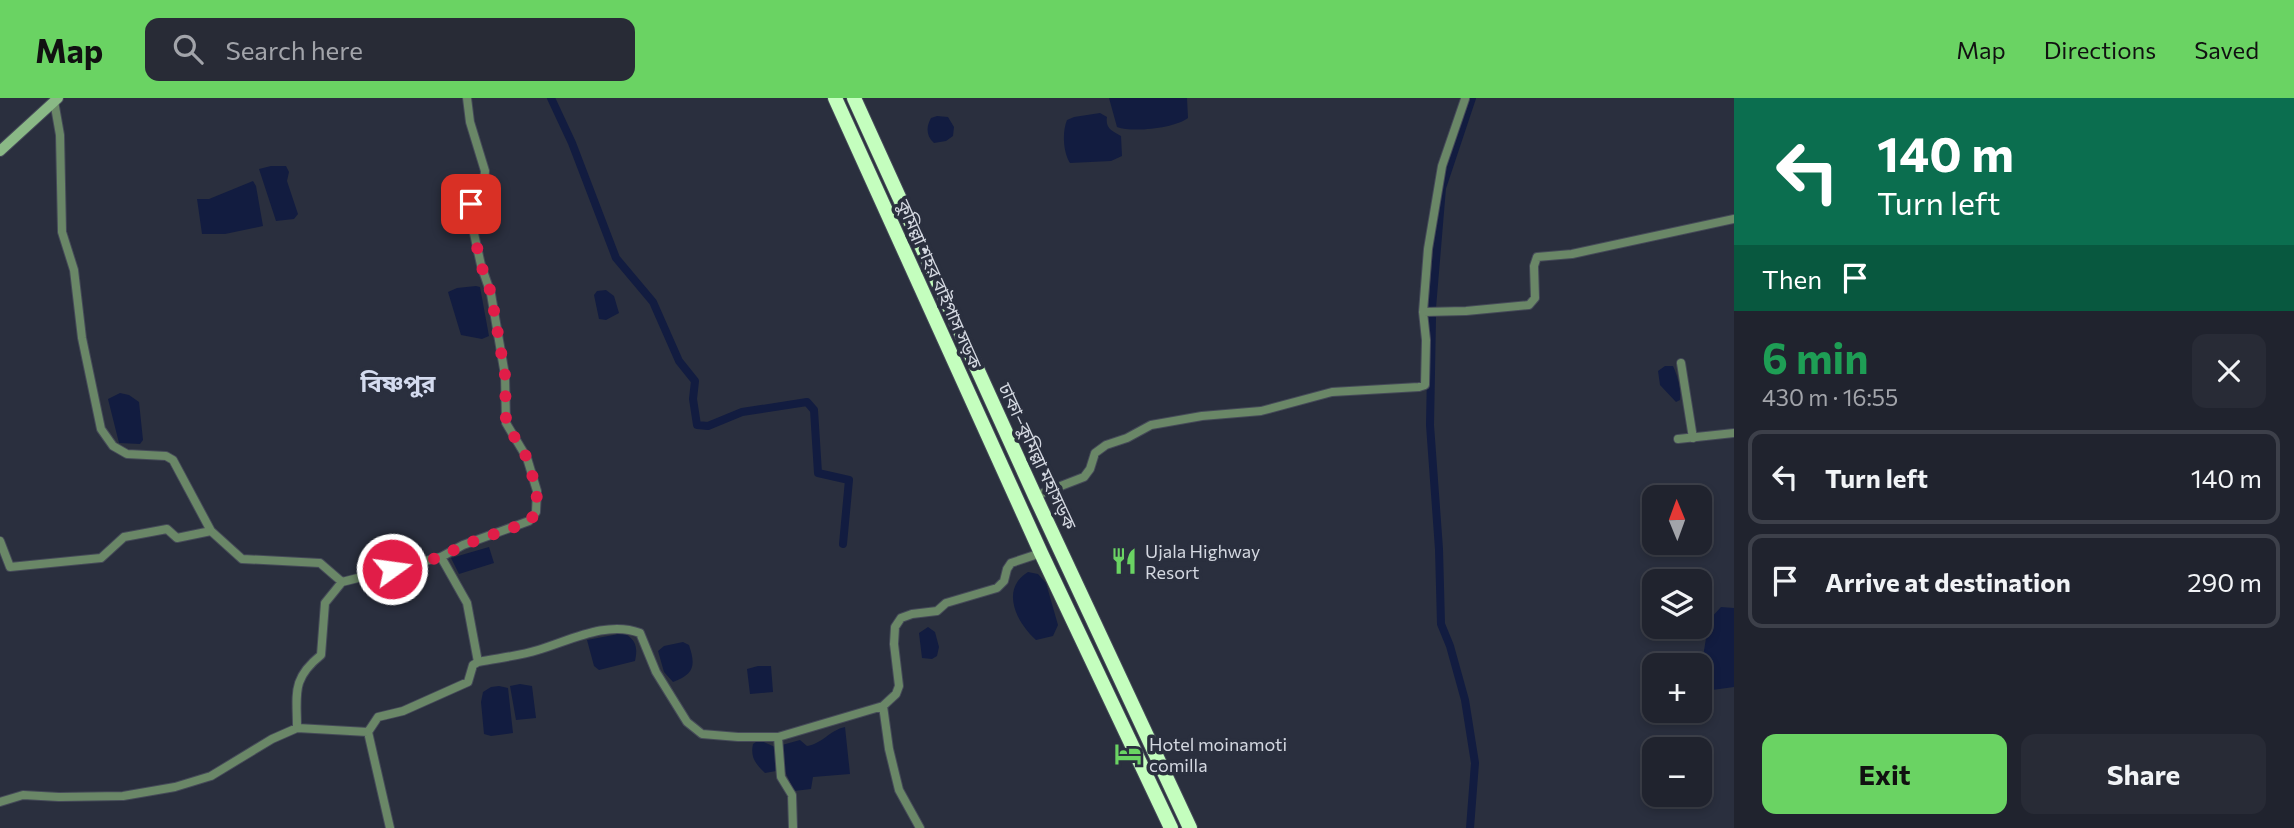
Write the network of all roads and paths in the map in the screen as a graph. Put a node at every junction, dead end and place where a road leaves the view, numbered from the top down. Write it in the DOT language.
graph roads {
  1 [pos="467,98"];
  2 [pos="835,98"];
  3 [pos="854,98"];
  4 [pos="56,99"];
  5 [pos="1465,99"];
  6 [pos="0,150"];
  7 [pos="1734,219"];
  8 [pos="1423,312"];
  9 [pos="1681,363"];
  10 [pos="1734,433"];
  11 [pos="1693,438"];
  12 [pos="1678,439"];
  13 [pos="1035,496"];
  14 [pos="211,531"];
  15 [pos="0,541"];
  16 [pos="1041,553"];
  17 [pos="441,557"];
  18 [pos="342,582"];
  19 [pos="478,662"];
  20 [pos="883,706"];
  21 [pos="297,728"];
  22 [pos="368,732"];
  23 [pos="778,737"];
  24 [pos="0,802"];
  25 [pos="390,828"];
  26 [pos="793,828"];
  27 [pos="920,828"];
  28 [pos="1171,828"];
  29 [pos="1190,828"];
  1 -- 17 [label="street"];
  2 -- 16 [label="highway, কুমিল্লা শহর বাইপাস সড়ক"];
  3 -- 13 [label="highway, ঢাকা–কুমিল্লা মহাসড়ক"];
  4 -- 6 [label="main road"];
  4 -- 14 [label="street"];
  5 -- 8 [label="street"];
  7 -- 8 [label="street"];
  8 -- 13 [label="street"];
  9 -- 11 [label="street"];
  10 -- 11 [label="street"];
  11 -- 12 [label="street"];
  13 -- 29 [label="highway, ঢাকা–কুমিল্লা মহাসড়ক"];
  14 -- 15 [label="street"];
  14 -- 18 [label="street"];
  16 -- 20 [label="street"];
  16 -- 28 [label="highway, কুমিল্লা শহর বাইপাস সড়ক"];
  17 -- 18 [label="street"];
  17 -- 19 [label="street"];
  18 -- 21 [label="street"];
  19 -- 22 [label="street"];
  19 -- 23 [label="street"];
  20 -- 23 [label="street"];
  20 -- 27 [label="street"];
  21 -- 22 [label="street"];
  21 -- 24 [label="street"];
  22 -- 25 [label="street"];
  23 -- 26 [label="street"];
}
